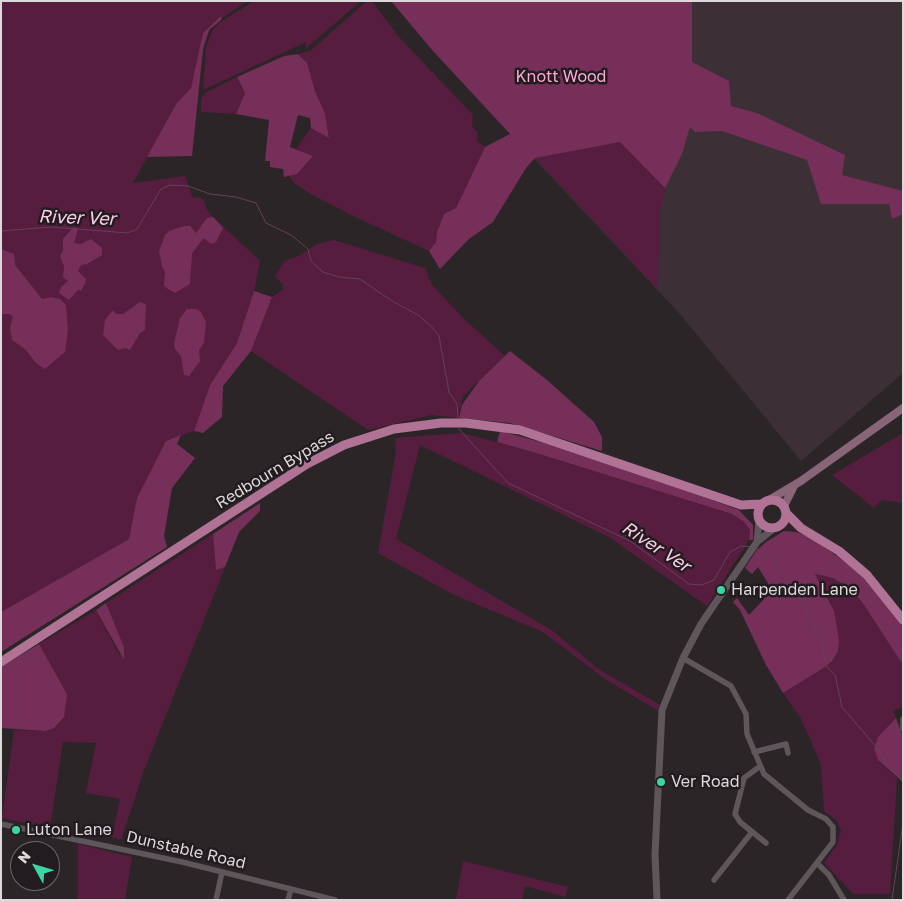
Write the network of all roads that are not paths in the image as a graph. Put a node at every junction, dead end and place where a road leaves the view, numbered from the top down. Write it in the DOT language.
graph roads {
  1 [pos="903,408"];
  2 [pos="794,486"];
  3 [pos="765,502"];
  4 [pos="741,505"];
  5 [pos="785,509"];
  6 [pos="758,520"];
  7 [pos="776,527"];
  8 [pos="801,528"];
  9 [pos="753,547"];
  10 [pos="903,620"];
  11 [pos="682,658"];
  12 [pos="1,662"];
  13 [pos="903,719"];
  14 [pos="903,729"];
  15 [pos="754,752"];
  16 [pos="788,753"];
  17 [pos="759,767"];
  18 [pos="1,824"];
  19 [pos="752,832"];
  20 [pos="766,843"];
  21 [pos="817,863"];
  22 [pos="222,872"];
  23 [pos="714,880"];
  24 [pos="291,888"];
  25 [pos="216,900"];
  26 [pos="288,900"];
  27 [pos="335,900"];
  28 [pos="657,900"];
  29 [pos="788,900"];
  30 [pos="844,900"];
  1 -- 2 [label="main road"];
  2 -- 3 [label="main road"];
  2 -- 5 [label="main road"];
  3 -- 4 [label="main road, Redbourn Bypass"];
  3 -- 5 [label="main road"];
  3 -- 6 [label="main road"];
  4 -- 6 [label="main road, Redbourn Bypass"];
  4 -- 12 [label="main road, Redbourn Bypass"];
  5 -- 7 [label="main road"];
  5 -- 8 [label="main road"];
  6 -- 7 [label="main road"];
  6 -- 9 [label="street"];
  7 -- 8 [label="main road"];
  7 -- 9 [label="street"];
  8 -- 10 [label="main road"];
  9 -- 11 [label="street"];
  11 -- 15 [label="street"];
  11 -- 28 [label="street"];
  13 -- 14 [label="street"];
  15 -- 16 [label="street"];
  15 -- 17 [label="street"];
  17 -- 19 [label="street"];
  17 -- 21 [label="street"];
  18 -- 22 [label="street, Dunstable Road"];
  19 -- 20 [label="street"];
  19 -- 23 [label="street"];
  21 -- 29 [label="street"];
  21 -- 30 [label="street"];
  22 -- 24 [label="street, Dunstable Road"];
  22 -- 25 [label="street"];
  24 -- 26 [label="street"];
  24 -- 27 [label="street, Dunstable Road"];
}
